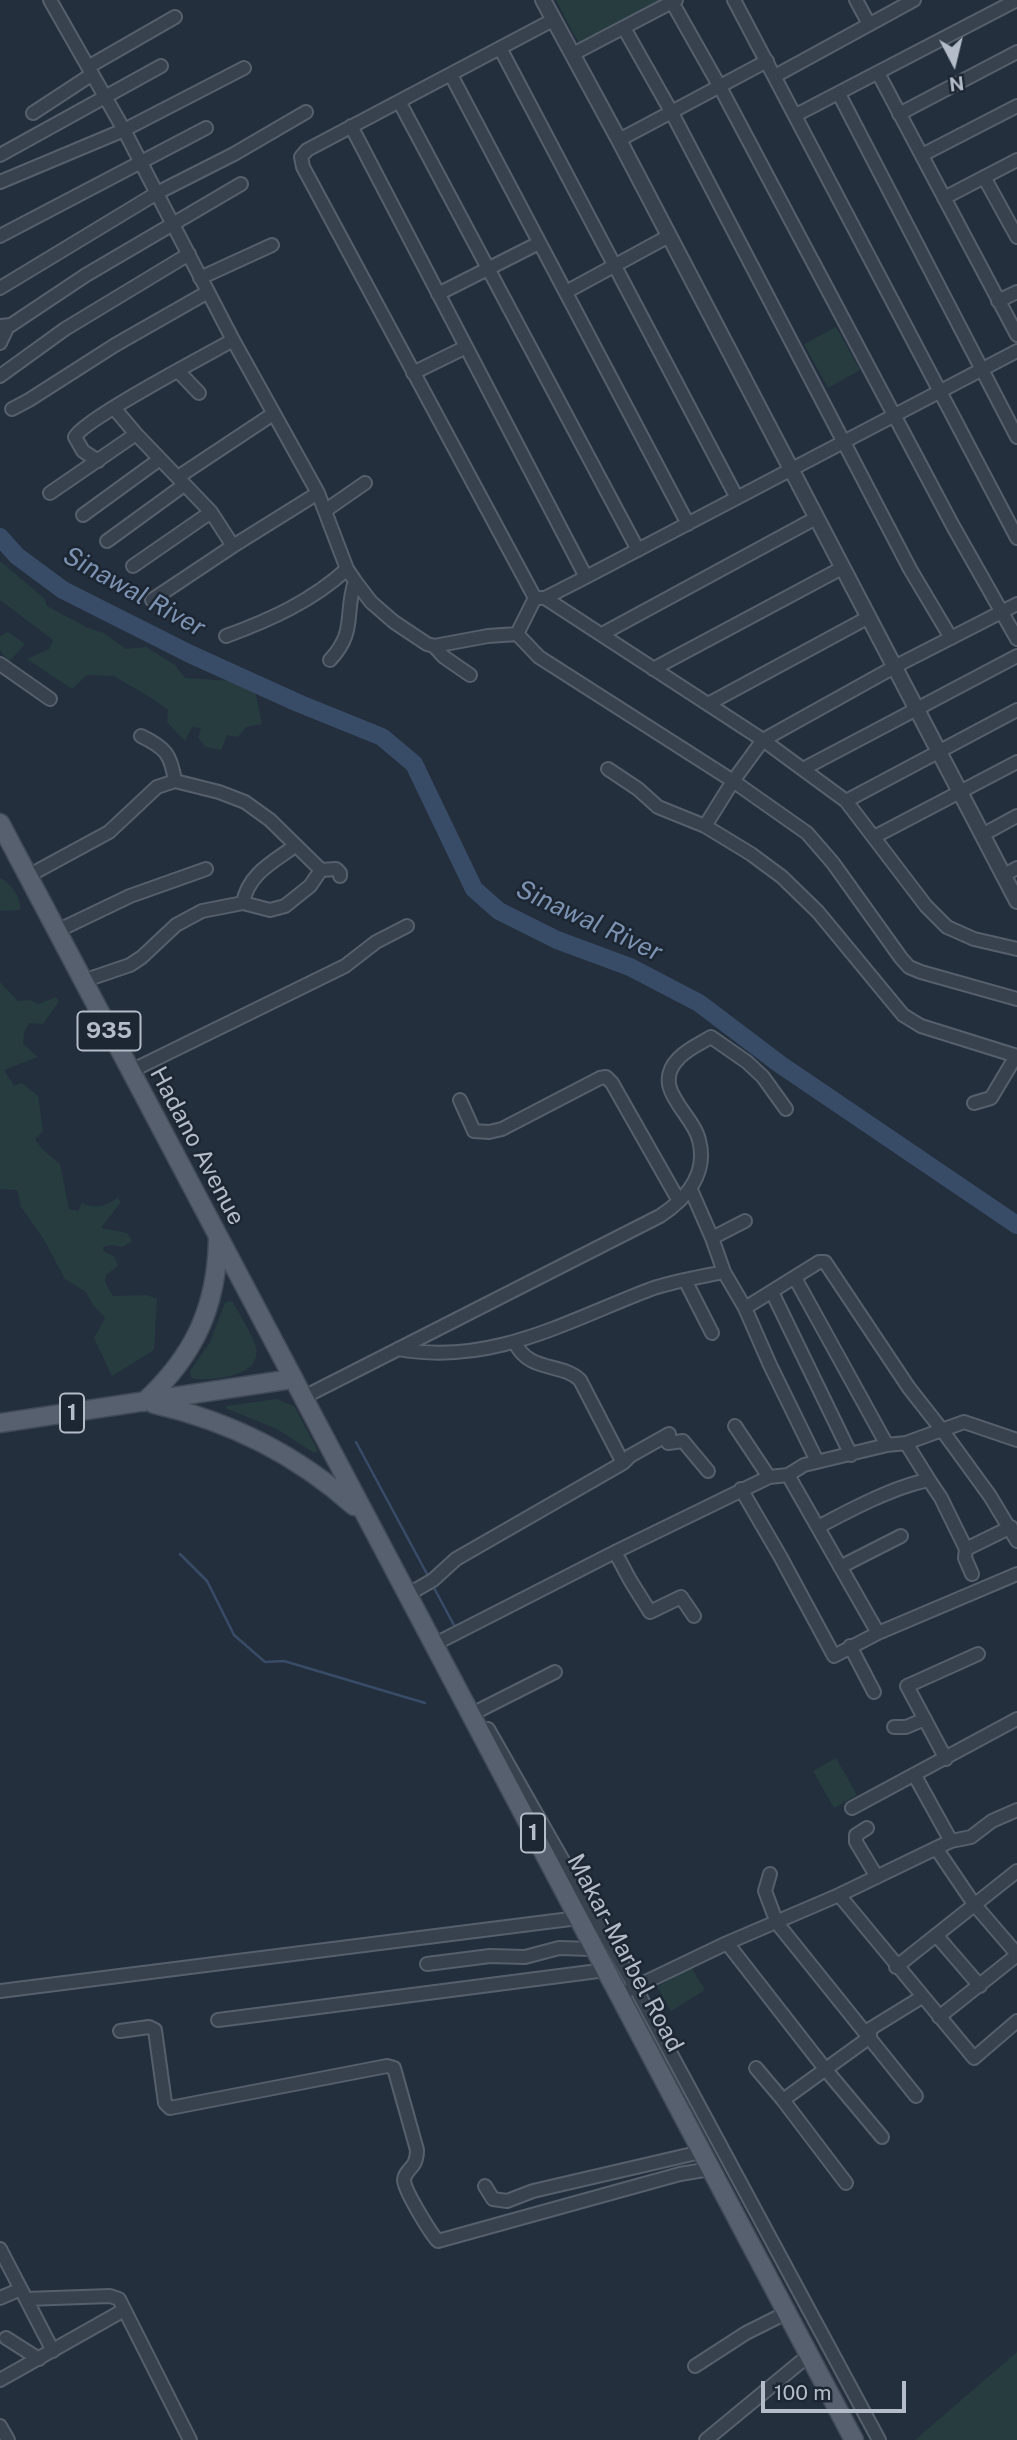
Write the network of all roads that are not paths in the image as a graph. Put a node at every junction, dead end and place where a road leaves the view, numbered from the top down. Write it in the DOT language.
graph roads {
  1 [pos="50,0"];
  2 [pos="543,0"];
  3 [pos="734,0"];
  4 [pos="856,0"];
  5 [pos="914,0"];
  6 [pos="1017,0"];
  7 [pos="674,1"];
  8 [pos="174,17"];
  9 [pos="553,20"];
  10 [pos="869,24"];
  11 [pos="624,28"];
  12 [pos="500,48"];
  13 [pos="1017,52"];
  14 [pos="573,54"];
  15 [pos="767,61"];
  16 [pos="161,66"];
  17 [pos="244,68"];
  18 [pos="90,71"];
  19 [pos="878,73"];
  20 [pos="451,75"];
  21 [pos="775,76"];
  22 [pos="720,88"];
  23 [pos="839,94"];
  24 [pos="105,99"];
  25 [pos="400,103"];
  26 [pos="1017,106"];
  27 [pos="33,113"];
  28 [pos="306,113"];
  29 [pos="672,113"];
  30 [pos="900,114"];
  31 [pos="796,115"];
  32 [pos="351,126"];
  33 [pos="206,128"];
  34 [pos="124,130"];
  35 [pos="620,140"];
  36 [pos="0,155"];
  37 [pos="922,155"];
  38 [pos="1017,160"];
  39 [pos="140,162"];
  40 [pos="984,177"];
  41 [pos="0,182"];
  42 [pos="241,184"];
  43 [pos="157,193"];
  44 [pos="944,198"];
  45 [pos="174,224"];
  46 [pos="0,236"];
  47 [pos="669,236"];
  48 [pos="1017,237"];
  49 [pos="539,243"];
  50 [pos="272,245"];
  51 [pos="189,254"];
  52 [pos="615,267"];
  53 [pos="488,268"];
  54 [pos="200,278"];
  55 [pos="0,288"];
  56 [pos="208,292"];
  57 [pos="566,292"];
  58 [pos="1017,292"];
  59 [pos="438,294"];
  60 [pos="998,301"];
  61 [pos="4,326"];
  62 [pos="1017,335"];
  63 [pos="233,340"];
  64 [pos="0,343"];
  65 [pos="466,347"];
  66 [pos="1017,351"];
  67 [pos="178,371"];
  68 [pos="981,371"];
  69 [pos="413,373"];
  70 [pos="0,376"];
  71 [pos="940,390"];
  72 [pos="199,393"];
  73 [pos="114,408"];
  74 [pos="12,409"];
  75 [pos="273,414"];
  76 [pos="895,415"];
  77 [pos="136,434"];
  78 [pos="1017,437"];
  79 [pos="845,442"];
  80 [pos="160,459"];
  81 [pos="98,461"];
  82 [pos="790,469"];
  83 [pos="181,481"];
  84 [pos="365,483"];
  85 [pos="50,493"];
  86 [pos="318,493"];
  87 [pos="737,498"];
  88 [pos="326,510"];
  89 [pos="211,512"];
  90 [pos="83,515"];
  91 [pos="816,518"];
  92 [pos="688,524"];
  93 [pos="1017,538"];
  94 [pos="107,541"];
  95 [pos="233,546"];
  96 [pos="638,550"];
  97 [pos="133,566"];
  98 [pos="842,568"];
  99 [pos="347,569"];
  100 [pos="586,577"];
  101 [pos="355,581"];
  102 [pos="540,598"];
  103 [pos="152,600"];
  104 [pos="1017,604"];
  105 [pos="1001,612"];
  106 [pos="869,617"];
  107 [pos="517,634"];
  108 [pos="602,634"];
  109 [pos="226,636"];
  110 [pos="951,638"];
  111 [pos="1017,639"];
  112 [pos="434,646"];
  113 [pos="1017,656"];
  114 [pos="330,660"];
  115 [pos="0,664"];
  116 [pos="896,666"];
  117 [pos="653,668"];
  118 [pos="470,675"];
  119 [pos="50,699"];
  120 [pos="708,704"];
  121 [pos="917,708"];
  122 [pos="1017,710"];
  123 [pos="141,736"];
  124 [pos="763,740"];
  125 [pos="940,751"];
  126 [pos="1017,762"];
  127 [pos="608,769"];
  128 [pos="803,769"];
  129 [pos="733,781"];
  130 [pos="175,782"];
  131 [pos="961,792"];
  132 [pos="846,801"];
  133 [pos="1017,816"];
  134 [pos="0,823"];
  135 [pos="705,826"];
  136 [pos="982,835"];
  137 [pos="874,837"];
  138 [pos="295,846"];
  139 [pos="206,869"];
  140 [pos="321,870"];
  141 [pos="1011,872"];
  142 [pos="28,876"];
  143 [pos="340,876"];
  144 [pos="1017,901"];
  145 [pos="243,903"];
  146 [pos="407,926"];
  147 [pos="57,931"];
  148 [pos="1017,949"];
  149 [pos="83,981"];
  150 [pos="1017,999"];
  151 [pos="1017,1056"];
  152 [pos="131,1071"];
  153 [pos="460,1100"];
  154 [pos="974,1103"];
  155 [pos="786,1109"];
  156 [pos="691,1190"];
  157 [pos="679,1202"];
  158 [pos="745,1221"];
  159 [pos="218,1238"];
  160 [pos="712,1238"];
  161 [pos="724,1272"];
  162 [pos="795,1278"];
  163 [pos="685,1280"];
  164 [pos="772,1292"];
  165 [pos="746,1308"];
  166 [pos="712,1333"];
  167 [pos="515,1343"];
  168 [pos="398,1349"];
  169 [pos="292,1379"];
  170 [pos="302,1398"];
  171 [pos="144,1402"];
  172 [pos="0,1423"];
  173 [pos="735,1426"];
  174 [pos="942,1430"];
  175 [pos="1017,1440"];
  176 [pos="906,1443"];
  177 [pos="887,1445"];
  178 [pos="851,1455"];
  179 [pos="817,1461"];
  180 [pos="623,1463"];
  181 [pos="708,1471"];
  182 [pos="788,1475"];
  183 [pos="769,1477"];
  184 [pos="929,1480"];
  185 [pos="741,1489"];
  186 [pos="364,1515"];
  187 [pos="818,1527"];
  188 [pos="1011,1527"];
  189 [pos="901,1536"];
  190 [pos="1017,1541"];
  191 [pos="966,1549"];
  192 [pos="615,1552"];
  193 [pos="839,1567"];
  194 [pos="972,1574"];
  195 [pos="1017,1574"];
  196 [pos="407,1595"];
  197 [pos="694,1615"];
  198 [pos="878,1633"];
  199 [pos="433,1645"];
  200 [pos="850,1646"];
  201 [pos="978,1654"];
  202 [pos="555,1672"];
  203 [pos="874,1692"];
  204 [pos="474,1713"];
  205 [pos="925,1719"];
  206 [pos="1017,1720"];
  207 [pos="894,1727"];
  208 [pos="946,1759"];
  209 [pos="915,1776"];
  210 [pos="852,1808"];
  211 [pos="1017,1810"];
  212 [pos="867,1828"];
  213 [pos="950,1841"];
  214 [pos="936,1848"];
  215 [pos="1017,1871"];
  216 [pos="770,1874"];
  217 [pos="877,1877"];
  218 [pos="839,1895"];
  219 [pos="974,1904"];
  220 [pos="578,1917"];
  221 [pos="777,1923"];
  222 [pos="936,1935"];
  223 [pos="727,1943"];
  224 [pos="597,1953"];
  225 [pos="1017,1955"];
  226 [pos="427,1964"];
  227 [pos="897,1967"];
  228 [pos="606,1970"];
  229 [pos="980,1986"];
  230 [pos="0,1991"];
  231 [pos="628,1991"];
  232 [pos="922,1997"];
  233 [pos="939,2017"];
  234 [pos="218,2021"];
  235 [pos="1017,2021"];
  236 [pos="120,2031"];
  237 [pos="870,2037"];
  238 [pos="756,2068"];
  239 [pos="826,2070"];
  240 [pos="916,2096"];
  241 [pos="783,2100"];
  242 [pos="882,2137"];
  243 [pos="701,2152"];
  244 [pos="710,2169"];
  245 [pos="846,2183"];
  246 [pos="485,2186"];
  247 [pos="0,2249"];
  248 [pos="23,2294"];
  249 [pos="0,2298"];
  250 [pos="124,2310"];
  251 [pos="786,2313"];
  252 [pos="6,2338"];
  253 [pos="53,2351"];
  254 [pos="808,2355"];
  255 [pos="39,2358"];
  256 [pos="695,2366"];
  257 [pos="0,2380"];
  258 [pos="0,2426"];
  259 [pos="8,2440"];
  260 [pos="190,2440"];
  261 [pos="706,2440"];
  262 [pos="854,2440"];
  263 [pos="879,2440"];
  1 -- 18 [label="street"];
  2 -- 9 [label="street"];
  3 -- 15 [label="street"];
  4 -- 10 [label="street"];
  5 -- 10 [label="street"];
  6 -- 19 [label="street"];
  7 -- 11 [label="street"];
  7 -- 22 [label="street"];
  8 -- 18 [label="street"];
  9 -- 12 [label="street"];
  9 -- 14 [label="street"];
  10 -- 21 [label="street"];
  11 -- 14 [label="street"];
  11 -- 29 [label="street"];
  12 -- 20 [label="street"];
  12 -- 52 [label="street"];
  13 -- 30 [label="street"];
  14 -- 35 [label="street"];
  15 -- 21 [label="street"];
  15 -- 22 [label="street"];
  16 -- 24 [label="street"];
  17 -- 34 [label="street"];
  18 -- 24 [label="street"];
  18 -- 27 [label="street"];
  19 -- 23 [label="street"];
  19 -- 30 [label="street"];
  20 -- 25 [label="street"];
  20 -- 49 [label="street"];
  21 -- 31 [label="street"];
  22 -- 29 [label="street"];
  22 -- 76 [label="street"];
  23 -- 31 [label="street"];
  23 -- 68 [label="street"];
  24 -- 34 [label="street"];
  24 -- 36 [label="street"];
  25 -- 32 [label="street"];
  25 -- 53 [label="street"];
  26 -- 37 [label="street"];
  28 -- 43 [label="street"];
  29 -- 35 [label="street"];
  29 -- 79 [label="street"];
  30 -- 37 [label="street"];
  31 -- 71 [label="street"];
  32 -- 59 [label="street"];
  32 -- 69 [label="street"];
  33 -- 39 [label="street"];
  34 -- 39 [label="street"];
  34 -- 41 [label="street"];
  35 -- 47 [label="street"];
  37 -- 44 [label="street"];
  38 -- 40 [label="street"];
  39 -- 43 [label="street"];
  39 -- 46 [label="street"];
  40 -- 44 [label="street"];
  40 -- 48 [label="street"];
  42 -- 45 [label="street"];
  43 -- 45 [label="street"];
  43 -- 55 [label="street"];
  44 -- 60 [label="street"];
  45 -- 51 [label="street"];
  45 -- 61 [label="street"];
  47 -- 52 [label="street"];
  47 -- 82 [label="street"];
  49 -- 53 [label="street"];
  49 -- 57 [label="street"];
  50 -- 54 [label="street"];
  51 -- 54 [label="street"];
  51 -- 70 [label="street"];
  52 -- 57 [label="street"];
  52 -- 87 [label="street"];
  53 -- 59 [label="street"];
  53 -- 96 [label="street"];
  54 -- 56 [label="street"];
  56 -- 63 [label="street"];
  56 -- 74 [label="street"];
  57 -- 92 [label="street"];
  58 -- 60 [label="street"];
  59 -- 65 [label="street"];
  60 -- 62 [label="street"];
  61 -- 64 [label="street"];
  63 -- 67 [label="street"];
  63 -- 75 [label="street"];
  65 -- 69 [label="street"];
  65 -- 100 [label="street"];
  66 -- 68 [label="street"];
  67 -- 72 [label="street"];
  67 -- 73 [label="street"];
  68 -- 71 [label="street"];
  68 -- 78 [label="street"];
  69 -- 102 [label="street"];
  71 -- 76 [label="street"];
  71 -- 93 [label="street"];
  73 -- 77 [label="street"];
  73 -- 81 [label="street"];
  75 -- 83 [label="street"];
  75 -- 86 [label="street"];
  76 -- 79 [label="street"];
  76 -- 105 [label="street"];
  77 -- 80 [label="street"];
  77 -- 81 [label="street"];
  79 -- 82 [label="street"];
  79 -- 110 [label="street"];
  80 -- 83 [label="street"];
  80 -- 90 [label="street"];
  81 -- 85 [label="street"];
  82 -- 87 [label="street"];
  82 -- 91 [label="street"];
  83 -- 89 [label="street"];
  83 -- 94 [label="street"];
  84 -- 88 [label="street"];
  86 -- 88 [label="street"];
  86 -- 95 [label="street"];
  87 -- 92 [label="street"];
  88 -- 99 [label="street"];
  89 -- 95 [label="street"];
  89 -- 97 [label="street"];
  91 -- 98 [label="street"];
  91 -- 108 [label="street"];
  92 -- 96 [label="street"];
  95 -- 103 [label="street"];
  96 -- 100 [label="street"];
  98 -- 106 [label="street"];
  98 -- 117 [label="street"];
  99 -- 101 [label="street"];
  99 -- 109 [label="street"];
  100 -- 102 [label="street"];
  101 -- 112 [label="street"];
  101 -- 114 [label="street"];
  102 -- 107 [label="street"];
  102 -- 108 [label="street"];
  104 -- 105 [label="street"];
  105 -- 110 [label="street"];
  105 -- 111 [label="street"];
  106 -- 116 [label="street"];
  106 -- 120 [label="street"];
  107 -- 112 [label="street"];
  107 -- 129 [label="street"];
  108 -- 117 [label="street"];
  110 -- 116 [label="street"];
  112 -- 118 [label="street"];
  113 -- 121 [label="street"];
  115 -- 119 [label="street"];
  116 -- 121 [label="street"];
  116 -- 124 [label="street"];
  117 -- 120 [label="street"];
  120 -- 124 [label="street"];
  121 -- 125 [label="street"];
  121 -- 128 [label="street"];
  122 -- 125 [label="street"];
  123 -- 130 [label="street"];
  124 -- 128 [label="street"];
  124 -- 129 [label="street"];
  125 -- 131 [label="street"];
  125 -- 132 [label="street"];
  126 -- 131 [label="street"];
  127 -- 135 [label="street"];
  128 -- 132 [label="street"];
  129 -- 135 [label="street"];
  129 -- 150 [label="street"];
  130 -- 138 [label="street"];
  130 -- 142 [label="street"];
  131 -- 136 [label="street"];
  131 -- 137 [label="street"];
  132 -- 137 [label="street"];
  133 -- 136 [label="street"];
  134 -- 142 [label="main road, Hadano Avenue / 935"];
  135 -- 151 [label="street"];
  136 -- 141 [label="street"];
  137 -- 148 [label="street"];
  138 -- 140 [label="street"];
  138 -- 145 [label="street"];
  139 -- 147 [label="street"];
  140 -- 143 [label="street"];
  140 -- 145 [label="street"];
  141 -- 144 [label="street"];
  142 -- 147 [label="main road, Hadano Avenue / 935"];
  145 -- 149 [label="street"];
  146 -- 152 [label="street"];
  147 -- 149 [label="main road, Hadano Avenue / 935"];
  149 -- 152 [label="main road, Hadano Avenue / 935"];
  151 -- 154 [label="street"];
  152 -- 159 [label="main road, Hadano Avenue / 935"];
  153 -- 157 [label="street"];
  155 -- 156 [label="street"];
  156 -- 157 [label="street"];
  156 -- 160 [label="street"];
  157 -- 168 [label="street"];
  158 -- 160 [label="street"];
  159 -- 169 [label="main road, Hadano Avenue / 935"];
  159 -- 171 [label="main road"];
  160 -- 161 [label="street"];
  161 -- 163 [label="street"];
  161 -- 165 [label="street"];
  162 -- 164 [label="street"];
  162 -- 174 [label="street"];
  162 -- 177 [label="street"];
  163 -- 166 [label="street"];
  163 -- 167 [label="street"];
  164 -- 165 [label="street"];
  164 -- 178 [label="street"];
  165 -- 179 [label="street"];
  167 -- 168 [label="street"];
  167 -- 180 [label="street"];
  168 -- 170 [label="street"];
  169 -- 170 [label="main road, Makar-Marbel Road / 1"];
  169 -- 171 [label="main road, 1"];
  170 -- 186 [label="main road, Makar-Marbel Road / 1"];
  171 -- 172 [label="main road, 1"];
  171 -- 186 [label="main road"];
  173 -- 183 [label="street"];
  174 -- 175 [label="street"];
  174 -- 176 [label="street"];
  174 -- 188 [label="street"];
  176 -- 177 [label="street"];
  176 -- 184 [label="street"];
  177 -- 178 [label="street"];
  178 -- 179 [label="street"];
  179 -- 182 [label="street"];
  180 -- 181 [label="street"];
  180 -- 196 [label="street"];
  182 -- 183 [label="street"];
  182 -- 187 [label="street"];
  183 -- 185 [label="street"];
  184 -- 187 [label="street"];
  184 -- 191 [label="street"];
  185 -- 192 [label="street"];
  185 -- 200 [label="street"];
  186 -- 196 [label="main road, Makar-Marbel Road / 1"];
  187 -- 193 [label="street"];
  188 -- 190 [label="street"];
  188 -- 191 [label="street"];
  189 -- 193 [label="street"];
  191 -- 194 [label="street"];
  192 -- 197 [label="street"];
  192 -- 199 [label="street"];
  193 -- 198 [label="street"];
  195 -- 198 [label="street"];
  196 -- 199 [label="main road, Makar-Marbel Road / 1"];
  198 -- 200 [label="street"];
  199 -- 204 [label="main road, Makar-Marbel Road / 1"];
  200 -- 203 [label="street"];
  201 -- 205 [label="street"];
  202 -- 204 [label="street"];
  204 -- 220 [label="main road, Makar-Marbel Road / 1"];
  204 -- 231 [label="street"];
  205 -- 207 [label="street"];
  205 -- 208 [label="street"];
  206 -- 208 [label="street"];
  208 -- 209 [label="street"];
  209 -- 210 [label="street"];
  209 -- 213 [label="street"];
  211 -- 213 [label="street"];
  212 -- 217 [label="street"];
  213 -- 214 [label="street"];
  214 -- 217 [label="street"];
  214 -- 219 [label="street"];
  215 -- 219 [label="street"];
  216 -- 221 [label="street"];
  217 -- 218 [label="street"];
  218 -- 221 [label="street"];
  218 -- 227 [label="street"];
  219 -- 222 [label="street"];
  219 -- 225 [label="street"];
  220 -- 224 [label="main road, Makar-Marbel Road / 1"];
  220 -- 230 [label="street"];
  221 -- 223 [label="street"];
  221 -- 237 [label="street"];
  222 -- 227 [label="street"];
  222 -- 229 [label="street"];
  223 -- 231 [label="street"];
  223 -- 239 [label="street"];
  224 -- 226 [label="street"];
  224 -- 228 [label="main road, Makar-Marbel Road / 1"];
  225 -- 229 [label="street"];
  227 -- 232 [label="street"];
  228 -- 231 [label="main road, Makar-Marbel Road / 1"];
  228 -- 234 [label="street"];
  229 -- 233 [label="street"];
  231 -- 243 [label="main road, Makar-Marbel Road / 1"];
  231 -- 263 [label="street"];
  232 -- 233 [label="street"];
  232 -- 237 [label="street"];
  233 -- 235 [label="street"];
  236 -- 244 [label="street"];
  237 -- 239 [label="street"];
  237 -- 240 [label="street"];
  238 -- 241 [label="street"];
  239 -- 241 [label="street"];
  239 -- 242 [label="street"];
  241 -- 245 [label="street"];
  243 -- 244 [label="main road, Makar-Marbel Road / 1"];
  243 -- 246 [label="street"];
  244 -- 251 [label="main road, Makar-Marbel Road / 1"];
  247 -- 248 [label="street"];
  248 -- 249 [label="street"];
  248 -- 250 [label="street"];
  248 -- 253 [label="street"];
  250 -- 253 [label="street"];
  250 -- 260 [label="street"];
  251 -- 254 [label="main road, Makar-Marbel Road / 1"];
  251 -- 256 [label="street"];
  252 -- 255 [label="street"];
  253 -- 255 [label="street"];
  254 -- 261 [label="street"];
  254 -- 262 [label="main road, Makar-Marbel Road / 1"];
  255 -- 257 [label="street"];
  258 -- 259 [label="street"];
}
